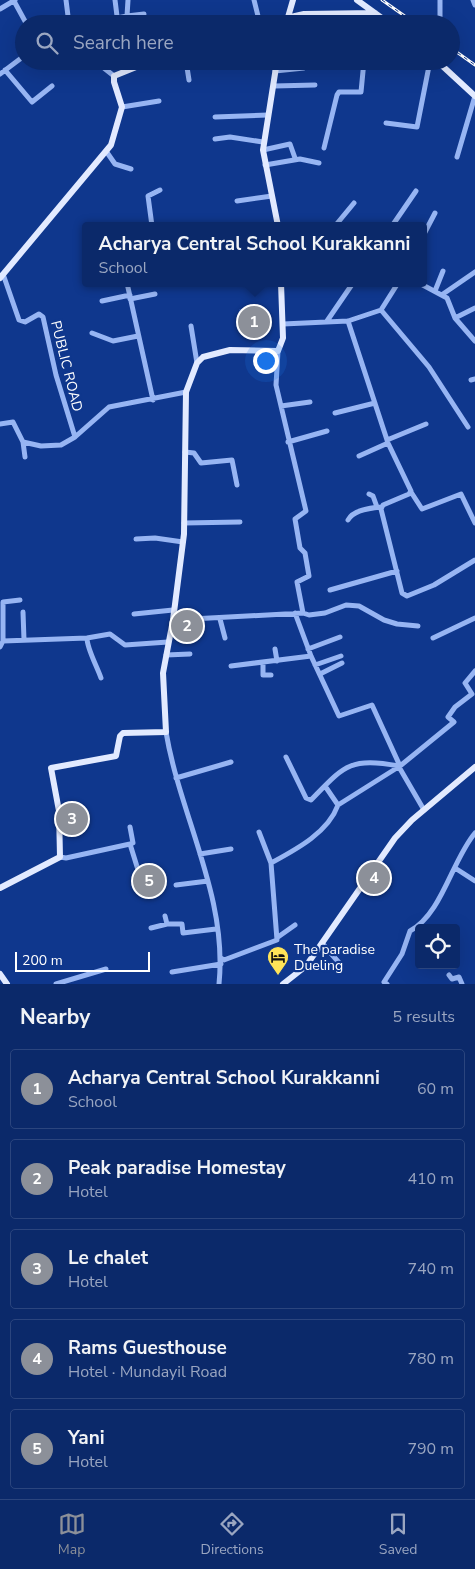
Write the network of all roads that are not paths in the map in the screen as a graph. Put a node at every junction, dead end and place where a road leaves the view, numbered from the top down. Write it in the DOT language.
graph roads {
  1 [pos="66,0"];
  2 [pos="115,0"];
  3 [pos="128,0"];
  4 [pos="254,0"];
  5 [pos="293,0"];
  6 [pos="357,0"];
  7 [pos="440,0"];
  8 [pos="474,0"];
  9 [pos="12,1"];
  10 [pos="475,5"];
  11 [pos="0,8"];
  12 [pos="375,13"];
  13 [pos="144,14"];
  14 [pos="21,15"];
  15 [pos="68,15"];
  16 [pos="116,15"];
  17 [pos="127,15"];
  18 [pos="136,15"];
  19 [pos="258,15"];
  20 [pos="288,15"];
  21 [pos="317,15"];
  22 [pos="378,15"];
  23 [pos="440,15"];
  24 [pos="15,63"];
  25 [pos="5,70"];
  26 [pos="106,70"];
  27 [pos="128,70"];
  28 [pos="187,70"];
  29 [pos="285,70"];
  30 [pos="363,70"];
  31 [pos="428,70"];
  32 [pos="446,70"];
  33 [pos="275,71"];
  34 [pos="0,74"];
  35 [pos="114,76"];
  36 [pos="189,80"];
  37 [pos="315,85"];
  38 [pos="52,86"];
  39 [pos="274,86"];
  40 [pos="475,96"];
  41 [pos="159,101"];
  42 [pos="122,107"];
  43 [pos="268,115"];
  44 [pos="215,117"];
  45 [pos="386,123"];
  46 [pos="214,139"];
  47 [pos="263,142"];
  48 [pos="324,148"];
  49 [pos="263,150"];
  50 [pos="106,151"];
  51 [pos="457,157"];
  52 [pos="295,158"];
  53 [pos="319,163"];
  54 [pos="265,164"];
  55 [pos="131,169"];
  56 [pos="160,190"];
  57 [pos="416,191"];
  58 [pos="272,196"];
  59 [pos="237,201"];
  60 [pos="354,204"];
  61 [pos="434,213"];
  62 [pos="151,222"];
  63 [pos="277,222"];
  64 [pos="339,222"];
  65 [pos="395,222"];
  66 [pos="427,228"];
  67 [pos="443,271"];
  68 [pos="475,272"];
  69 [pos="1,276"];
  70 [pos="427,286"];
  71 [pos="128,287"];
  72 [pos="281,287"];
  73 [pos="350,287"];
  74 [pos="395,287"];
  75 [pos="435,290"];
  76 [pos="155,294"];
  77 [pos="443,294"];
  78 [pos="130,297"];
  79 [pos="102,301"];
  80 [pos="475,308"];
  81 [pos="380,310"];
  82 [pos="455,318"];
  83 [pos="326,321"];
  84 [pos="348,321"];
  85 [pos="283,324"];
  86 [pos="191,326"];
  87 [pos="92,333"];
  88 [pos="138,336"];
  89 [pos="475,342"];
  90 [pos="278,351"];
  91 [pos="197,363"];
  92 [pos="186,392"];
  93 [pos="153,400"];
  94 [pos="310,402"];
  95 [pos="375,404"];
  96 [pos="282,406"];
  97 [pos="335,413"];
  98 [pos="0,424"];
  99 [pos="426,424"];
  100 [pos="468,427"];
  101 [pos="327,431"];
  102 [pos="75,437"];
  103 [pos="23,442"];
  104 [pos="288,442"];
  105 [pos="387,442"];
  106 [pos="185,452"];
  107 [pos="359,456"];
  108 [pos="25,458"];
  109 [pos="237,485"];
  110 [pos="411,492"];
  111 [pos="369,494"];
  112 [pos="379,507"];
  113 [pos="348,520"];
  114 [pos="240,522"];
  115 [pos="184,523"];
  116 [pos="475,523"];
  117 [pos="136,539"];
  118 [pos="183,542"];
  119 [pos="475,560"];
  120 [pos="397,571"];
  121 [pos="330,590"];
  122 [pos="20,600"];
  123 [pos="1,602"];
  124 [pos="173,610"];
  125 [pos="23,612"];
  126 [pos="295,613"];
  127 [pos="303,613"];
  128 [pos="134,614"];
  129 [pos="475,618"];
  130 [pos="220,619"];
  131 [pos="173,620"];
  132 [pos="418,626"];
  133 [pos="340,636"];
  134 [pos="86,638"];
  135 [pos="224,638"];
  136 [pos="433,638"];
  137 [pos="24,640"];
  138 [pos="2,641"];
  139 [pos="168,642"];
  140 [pos="0,647"];
  141 [pos="275,648"];
  142 [pos="308,649"];
  143 [pos="190,654"];
  144 [pos="166,655"];
  145 [pos="311,656"];
  146 [pos="341,656"];
  147 [pos="277,661"];
  148 [pos="263,663"];
  149 [pos="342,663"];
  150 [pos="315,665"];
  151 [pos="231,666"];
  152 [pos="475,671"];
  153 [pos="320,674"];
  154 [pos="271,675"];
  155 [pos="101,678"];
  156 [pos="166,732"];
  157 [pos="286,757"];
  158 [pos="231,762"];
  159 [pos="400,767"];
  160 [pos="475,767"];
  161 [pos="176,778"];
  162 [pos="325,786"];
  163 [pos="338,805"];
  164 [pos="424,810"];
  165 [pos="130,827"];
  166 [pos="259,832"];
  167 [pos="475,833"];
  168 [pos="130,844"];
  169 [pos="231,849"];
  170 [pos="200,854"];
  171 [pos="60,857"];
  172 [pos="271,863"];
  173 [pos="455,868"];
  174 [pos="157,870"];
  175 [pos="208,881"];
  176 [pos="475,881"];
  177 [pos="176,885"];
  178 [pos="0,888"];
  179 [pos="165,916"];
  180 [pos="167,924"];
  181 [pos="295,925"];
  182 [pos="151,928"];
  183 [pos="216,929"];
  184 [pos="278,937"];
  185 [pos="322,943"];
  186 [pos="221,961"];
  187 [pos="341,965"];
  188 [pos="106,969"];
  189 [pos="172,972"];
  190 [pos="0,974"];
  191 [pos="450,976"];
  192 [pos="384,983"];
  193 [pos="7,984"];
  194 [pos="56,984"];
  195 [pos="219,984"];
  196 [pos="283,984"];
  197 [pos="462,984"];
  1 -- 15 [label="street"];
  2 -- 16 [label="street"];
  3 -- 17 [label="street"];
  4 -- 19 [label="street"];
  5 -- 20 [label="main road"];
  6 -- 12 [label="main road"];
  7 -- 23 [label="street"];
  8 -- 10 [label="street"];
  9 -- 11 [label="street"];
  9 -- 14 [label="street"];
  12 -- 21 [label="main road"];
  12 -- 22 [label="main road"];
  13 -- 18 [label="street"];
  24 -- 25 [label="street"];
  25 -- 34 [label="street"];
  25 -- 38 [label="street"];
  26 -- 35 [label="street"];
  27 -- 35 [label="main road"];
  28 -- 36 [label="street"];
  29 -- 33 [label="street"];
  30 -- 48 [label="street"];
  31 -- 45 [label="street"];
  32 -- 40 [label="main road"];
  33 -- 39 [label="main road"];
  35 -- 42 [label="main road"];
  37 -- 39 [label="street"];
  39 -- 43 [label="main road"];
  40 -- 51 [label="street"];
  41 -- 42 [label="street"];
  42 -- 50 [label="main road"];
  43 -- 44 [label="street"];
  43 -- 47 [label="main road"];
  46 -- 47 [label="street"];
  47 -- 49 [label="main road"];
  49 -- 52 [label="street"];
  49 -- 54 [label="main road"];
  50 -- 55 [label="street"];
  50 -- 69 [label="main road"];
  53 -- 54 [label="street"];
  54 -- 58 [label="main road"];
  56 -- 62 [label="street"];
  57 -- 65 [label="street"];
  58 -- 59 [label="street"];
  58 -- 63 [label="main road"];
  60 -- 64 [label="street"];
  61 -- 66 [label="street"];
  67 -- 75 [label="street"];
  68 -- 77 [label="street"];
  69 -- 102 [label="street, PUBLIC ROAD"];
  70 -- 75 [label="street"];
  71 -- 78 [label="street"];
  72 -- 85 [label="main road"];
  73 -- 83 [label="street"];
  74 -- 81 [label="street"];
  75 -- 77 [label="street"];
  76 -- 78 [label="street"];
  77 -- 82 [label="street"];
  78 -- 79 [label="street"];
  78 -- 88 [label="street"];
  80 -- 82 [label="street"];
  81 -- 84 [label="street"];
  81 -- 100 [label="street"];
  82 -- 89 [label="street"];
  83 -- 84 [label="street"];
  83 -- 85 [label="street"];
  84 -- 95 [label="street"];
  85 -- 90 [label="main road"];
  86 -- 91 [label="street"];
  87 -- 88 [label="street"];
  88 -- 93 [label="street"];
  90 -- 91 [label="main road"];
  90 -- 96 [label="street"];
  91 -- 92 [label="main road"];
  92 -- 93 [label="street"];
  92 -- 106 [label="main road"];
  93 -- 102 [label="street"];
  94 -- 96 [label="street"];
  95 -- 97 [label="street"];
  95 -- 105 [label="street"];
  96 -- 104 [label="street"];
  98 -- 103 [label="street"];
  99 -- 105 [label="street"];
  101 -- 104 [label="street"];
  102 -- 103 [label="street"];
  103 -- 108 [label="street"];
  104 -- 127 [label="street"];
  105 -- 107 [label="street"];
  105 -- 110 [label="street"];
  106 -- 109 [label="street"];
  106 -- 115 [label="main road"];
  110 -- 112 [label="street"];
  110 -- 116 [label="street"];
  111 -- 112 [label="street"];
  112 -- 113 [label="street"];
  112 -- 120 [label="street"];
  114 -- 115 [label="street"];
  115 -- 118 [label="main road"];
  117 -- 118 [label="street"];
  118 -- 124 [label="main road"];
  119 -- 120 [label="street"];
  120 -- 121 [label="street"];
  122 -- 123 [label="street"];
  123 -- 138 [label="street"];
  124 -- 128 [label="street"];
  124 -- 131 [label="main road"];
  125 -- 137 [label="street"];
  126 -- 127 [label="street"];
  126 -- 130 [label="street"];
  126 -- 142 [label="street"];
  127 -- 132 [label="street"];
  129 -- 136 [label="street"];
  130 -- 131 [label="street"];
  130 -- 135 [label="street"];
  131 -- 139 [label="main road"];
  133 -- 142 [label="street"];
  134 -- 137 [label="street"];
  134 -- 139 [label="street"];
  134 -- 155 [label="street"];
  137 -- 138 [label="street"];
  138 -- 140 [label="street"];
  139 -- 144 [label="main road"];
  141 -- 147 [label="street"];
  142 -- 145 [label="street"];
  143 -- 144 [label="street"];
  144 -- 156 [label="main road"];
  145 -- 147 [label="street"];
  145 -- 150 [label="street"];
  146 -- 150 [label="street"];
  147 -- 148 [label="street"];
  148 -- 151 [label="street"];
  148 -- 154 [label="street"];
  149 -- 153 [label="street"];
  150 -- 153 [label="street"];
  152 -- 159 [label="street"];
  153 -- 159 [label="street"];
  156 -- 161 [label="street"];
  156 -- 171 [label="main road"];
  157 -- 162 [label="street"];
  158 -- 161 [label="street"];
  159 -- 162 [label="street"];
  159 -- 163 [label="street"];
  159 -- 164 [label="street"];
  160 -- 164 [label="main road"];
  161 -- 170 [label="street"];
  162 -- 163 [label="street"];
  163 -- 172 [label="street"];
  164 -- 185 [label="main road"];
  165 -- 168 [label="street"];
  166 -- 172 [label="street"];
  167 -- 173 [label="street"];
  168 -- 171 [label="street"];
  168 -- 174 [label="street"];
  169 -- 170 [label="street"];
  170 -- 175 [label="street"];
  171 -- 178 [label="main road"];
  172 -- 184 [label="street"];
  173 -- 176 [label="street"];
  173 -- 192 [label="street"];
  175 -- 177 [label="street"];
  175 -- 183 [label="street"];
  179 -- 180 [label="street"];
  180 -- 182 [label="street"];
  180 -- 183 [label="street"];
  181 -- 184 [label="street"];
  183 -- 186 [label="street"];
  184 -- 186 [label="street"];
  185 -- 187 [label="street"];
  185 -- 196 [label="main road"];
  186 -- 189 [label="street"];
  186 -- 195 [label="street"];
  188 -- 194 [label="street"];
  190 -- 193 [label="main road"];
  191 -- 197 [label="street"];
}
